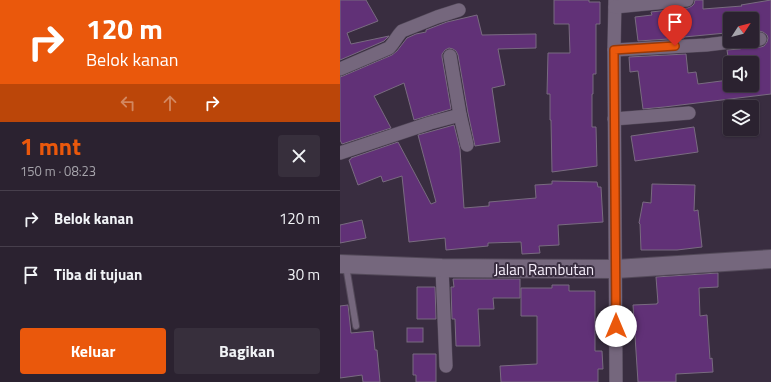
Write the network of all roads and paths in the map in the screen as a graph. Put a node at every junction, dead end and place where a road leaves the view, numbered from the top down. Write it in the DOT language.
graph roads {
  1 [pos="687,0"];
  2 [pos="615,3"];
  3 [pos="459,10"];
  4 [pos="723,43"];
  5 [pos="614,50"];
  6 [pos="450,56"];
  7 [pos="340,69"];
  8 [pos="689,112"];
  9 [pos="460,115"];
  10 [pos="614,119"];
  11 [pos="467,145"];
  12 [pos="340,153"];
  13 [pos="771,259"];
  14 [pos="343,264"];
  15 [pos="442,268"];
  16 [pos="616,269"];
  17 [pos="356,326"];
  18 [pos="446,366"];
  19 [pos="616,382"];
  1 -- 2 [label="street"];
  2 -- 5 [label="street"];
  3 -- 7 [label="street"];
  4 -- 5 [label="street"];
  5 -- 10 [label="street"];
  6 -- 9 [label="street"];
  8 -- 10 [label="street"];
  9 -- 11 [label="street"];
  9 -- 12 [label="street"];
  10 -- 16 [label="street"];
  13 -- 16 [label="street, Jalan Rambutan"];
  14 -- 15 [label="street, Jalan Rambutan"];
  14 -- 17 [label="lane"];
  15 -- 16 [label="street, Jalan Rambutan"];
  15 -- 18 [label="street"];
  16 -- 19 [label="street"];
}
